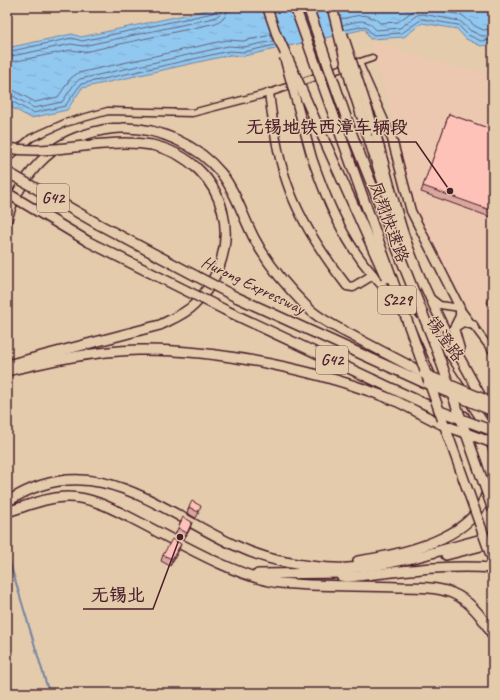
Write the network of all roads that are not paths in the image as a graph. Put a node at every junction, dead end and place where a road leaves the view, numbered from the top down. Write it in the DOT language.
graph roads {
  1 [pos="267,7"];
  2 [pos="295,7"];
  3 [pos="308,7"];
  4 [pos="333,7"];
  5 [pos="278,37"];
  6 [pos="372,58"];
  7 [pos="358,63"];
  8 [pos="269,93"];
  9 [pos="7,148"];
  10 [pos="7,159"];
  11 [pos="7,172"];
  12 [pos="7,193"];
  13 [pos="7,219"];
  14 [pos="373,275"];
  15 [pos="431,298"];
  16 [pos="460,308"];
  17 [pos="473,325"];
  18 [pos="454,328"];
  19 [pos="422,330"];
  20 [pos="416,345"];
  21 [pos="435,345"];
  22 [pos="493,352"];
  23 [pos="7,365"];
  24 [pos="7,371"];
  25 [pos="476,387"];
  26 [pos="493,403"];
  27 [pos="493,411"];
  28 [pos="493,417"];
  29 [pos="493,431"];
  30 [pos="493,437"];
  31 [pos="493,443"];
  32 [pos="8,501"];
  33 [pos="31,504"];
  34 [pos="493,510"];
  35 [pos="7,512"];
  36 [pos="7,516"];
  37 [pos="489,542"];
  38 [pos="416,559"];
  39 [pos="493,561"];
  40 [pos="390,565"];
  41 [pos="493,569"];
  42 [pos="250,574"];
  43 [pos="493,636"];
  1 -- 5 [label="main road, 锡澄路, bridge"];
  2 -- 20 [label="highway, 凤翔快速路, bridge"];
  3 -- 21 [label="highway, 凤翔快速路, bridge"];
  4 -- 15 [label="main road, 锡澄路 / S229, bridge"];
  4 -- 21 [label="highway, bridge"];
  5 -- 14 [label="main road, 锡澄路 / S229, bridge"];
  5 -- 20 [label="highway, bridge"];
  6 -- 7 [label="street"];
  7 -- 8 [label="street"];
  7 -- 16 [label="main road"];
  8 -- 10 [label="street"];
  8 -- 14 [label="main road"];
  9 -- 23 [label="highway, bridge"];
  11 -- 27 [label="highway, Hurong Expressway / G42, bridge"];
  12 -- 29 [label="highway, Hurong Expressway / G42, bridge"];
  13 -- 26 [label="highway, bridge"];
  14 -- 19 [label="main road, 锡澄路 / S229"];
  15 -- 16 [label="street"];
  15 -- 25 [label="main road, 锡澄路 / S229"];
  16 -- 17 [label="street"];
  16 -- 18 [label="main road"];
  17 -- 18 [label="main road"];
  17 -- 22 [label="street"];
  18 -- 25 [label="main road"];
  19 -- 30 [label="main road, 锡澄路 / S229"];
  19 -- 38 [label="highway"];
  20 -- 37 [label="highway, 凤翔快速路, bridge"];
  21 -- 34 [label="highway, 凤翔快速路, bridge"];
  24 -- 31 [label="highway, bridge"];
  25 -- 28 [label="main road, 锡澄路 / S229"];
  32 -- 40 [label="highway"];
  33 -- 35 [label="highway"];
  33 -- 36 [label="highway"];
  33 -- 42 [label="highway"];
  37 -- 38 [label="highway"];
  37 -- 39 [label="highway, 凤翔快速路, bridge"];
  37 -- 41 [label="highway, bridge"];
  38 -- 40 [label="highway"];
  38 -- 40 [label="highway"];
  38 -- 41 [label="highway"];
  40 -- 42 [label="highway"];
  42 -- 43 [label="highway"];
}
